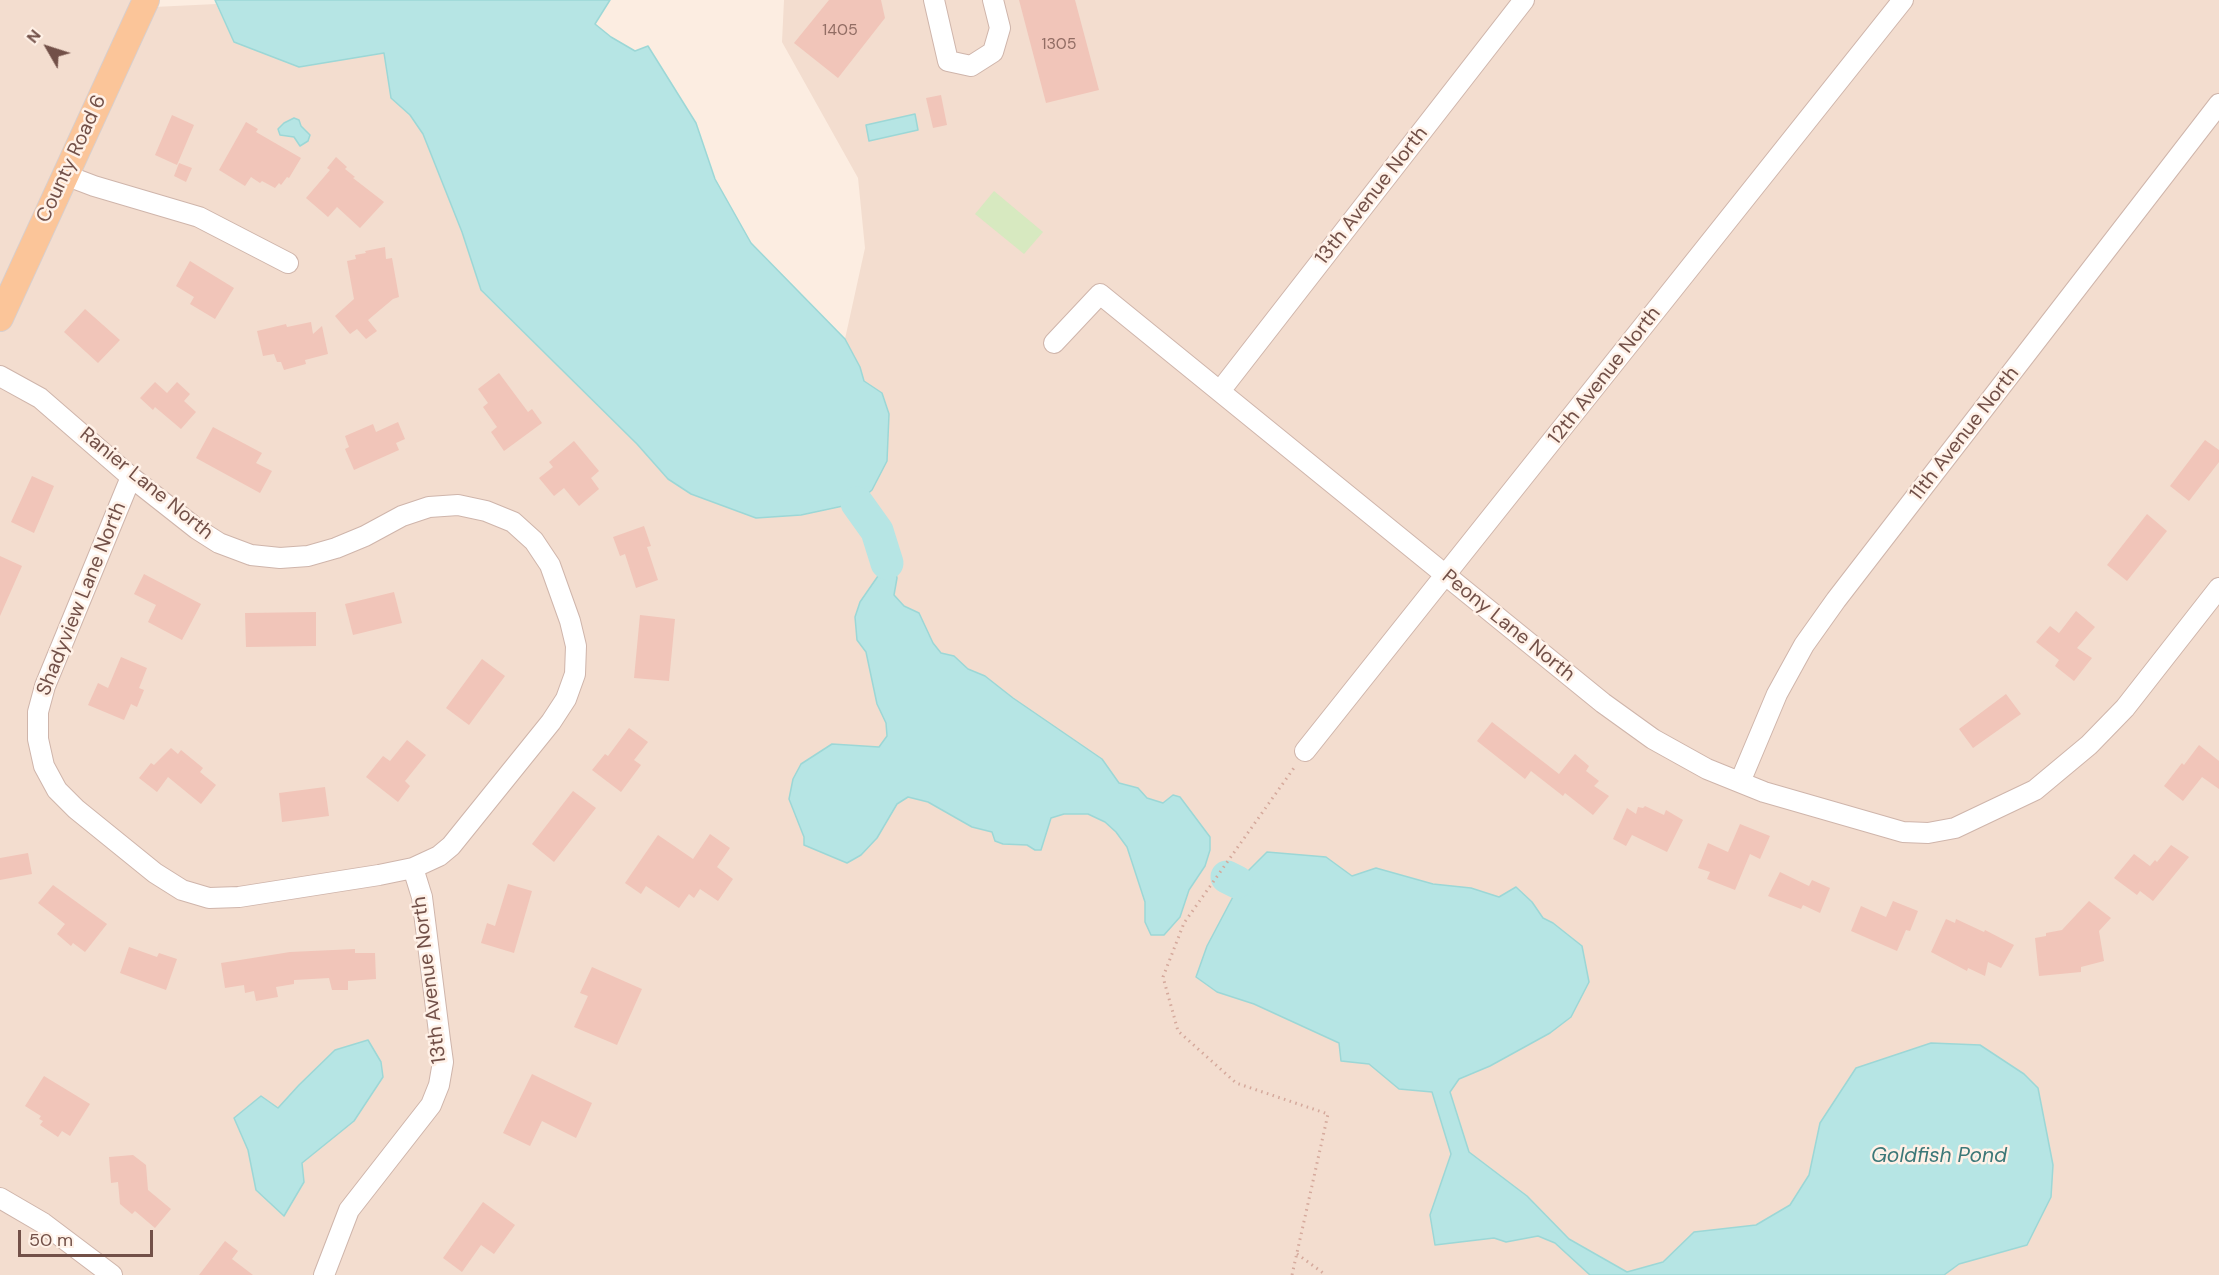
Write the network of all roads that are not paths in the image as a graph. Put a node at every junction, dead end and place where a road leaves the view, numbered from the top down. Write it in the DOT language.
graph roads {
  1 [pos="146,0"];
  2 [pos="934,0"];
  3 [pos="993,0"];
  4 [pos="1524,0"];
  5 [pos="1903,0"];
  6 [pos="2219,104"];
  7 [pos="65,175"];
  8 [pos="288,263"];
  9 [pos="0,318"];
  10 [pos="1054,343"];
  11 [pos="0,376"];
  12 [pos="1220,391"];
  13 [pos="131,477"];
  14 [pos="1447,575"];
  15 [pos="2219,588"];
  16 [pos="1305,751"];
  17 [pos="1740,782"];
  18 [pos="413,867"];
  19 [pos="0,1198"];
  20 [pos="112,1275"];
  21 [pos="324,1275"];
  1 -- 7 [label="main road, County Road 6"];
  2 -- 3 [label="street"];
  4 -- 12 [label="street, 13th Avenue North"];
  5 -- 14 [label="street, 12th Avenue North"];
  6 -- 17 [label="street, 11th Avenue North"];
  7 -- 8 [label="street"];
  7 -- 9 [label="main road, County Road 6"];
  10 -- 12 [label="street, Peony Lane North"];
  11 -- 13 [label="street, Ranier Lane North"];
  12 -- 14 [label="street, Peony Lane North"];
  13 -- 18 [label="street, Shadyview Lane North"];
  13 -- 18 [label="street, Ranier Lane North"];
  14 -- 16 [label="street, 12th Avenue North"];
  14 -- 17 [label="street, Peony Lane North"];
  15 -- 17 [label="street, Peony Lane North"];
  18 -- 21 [label="street, 13th Avenue North"];
  19 -- 20 [label="street"];
}
